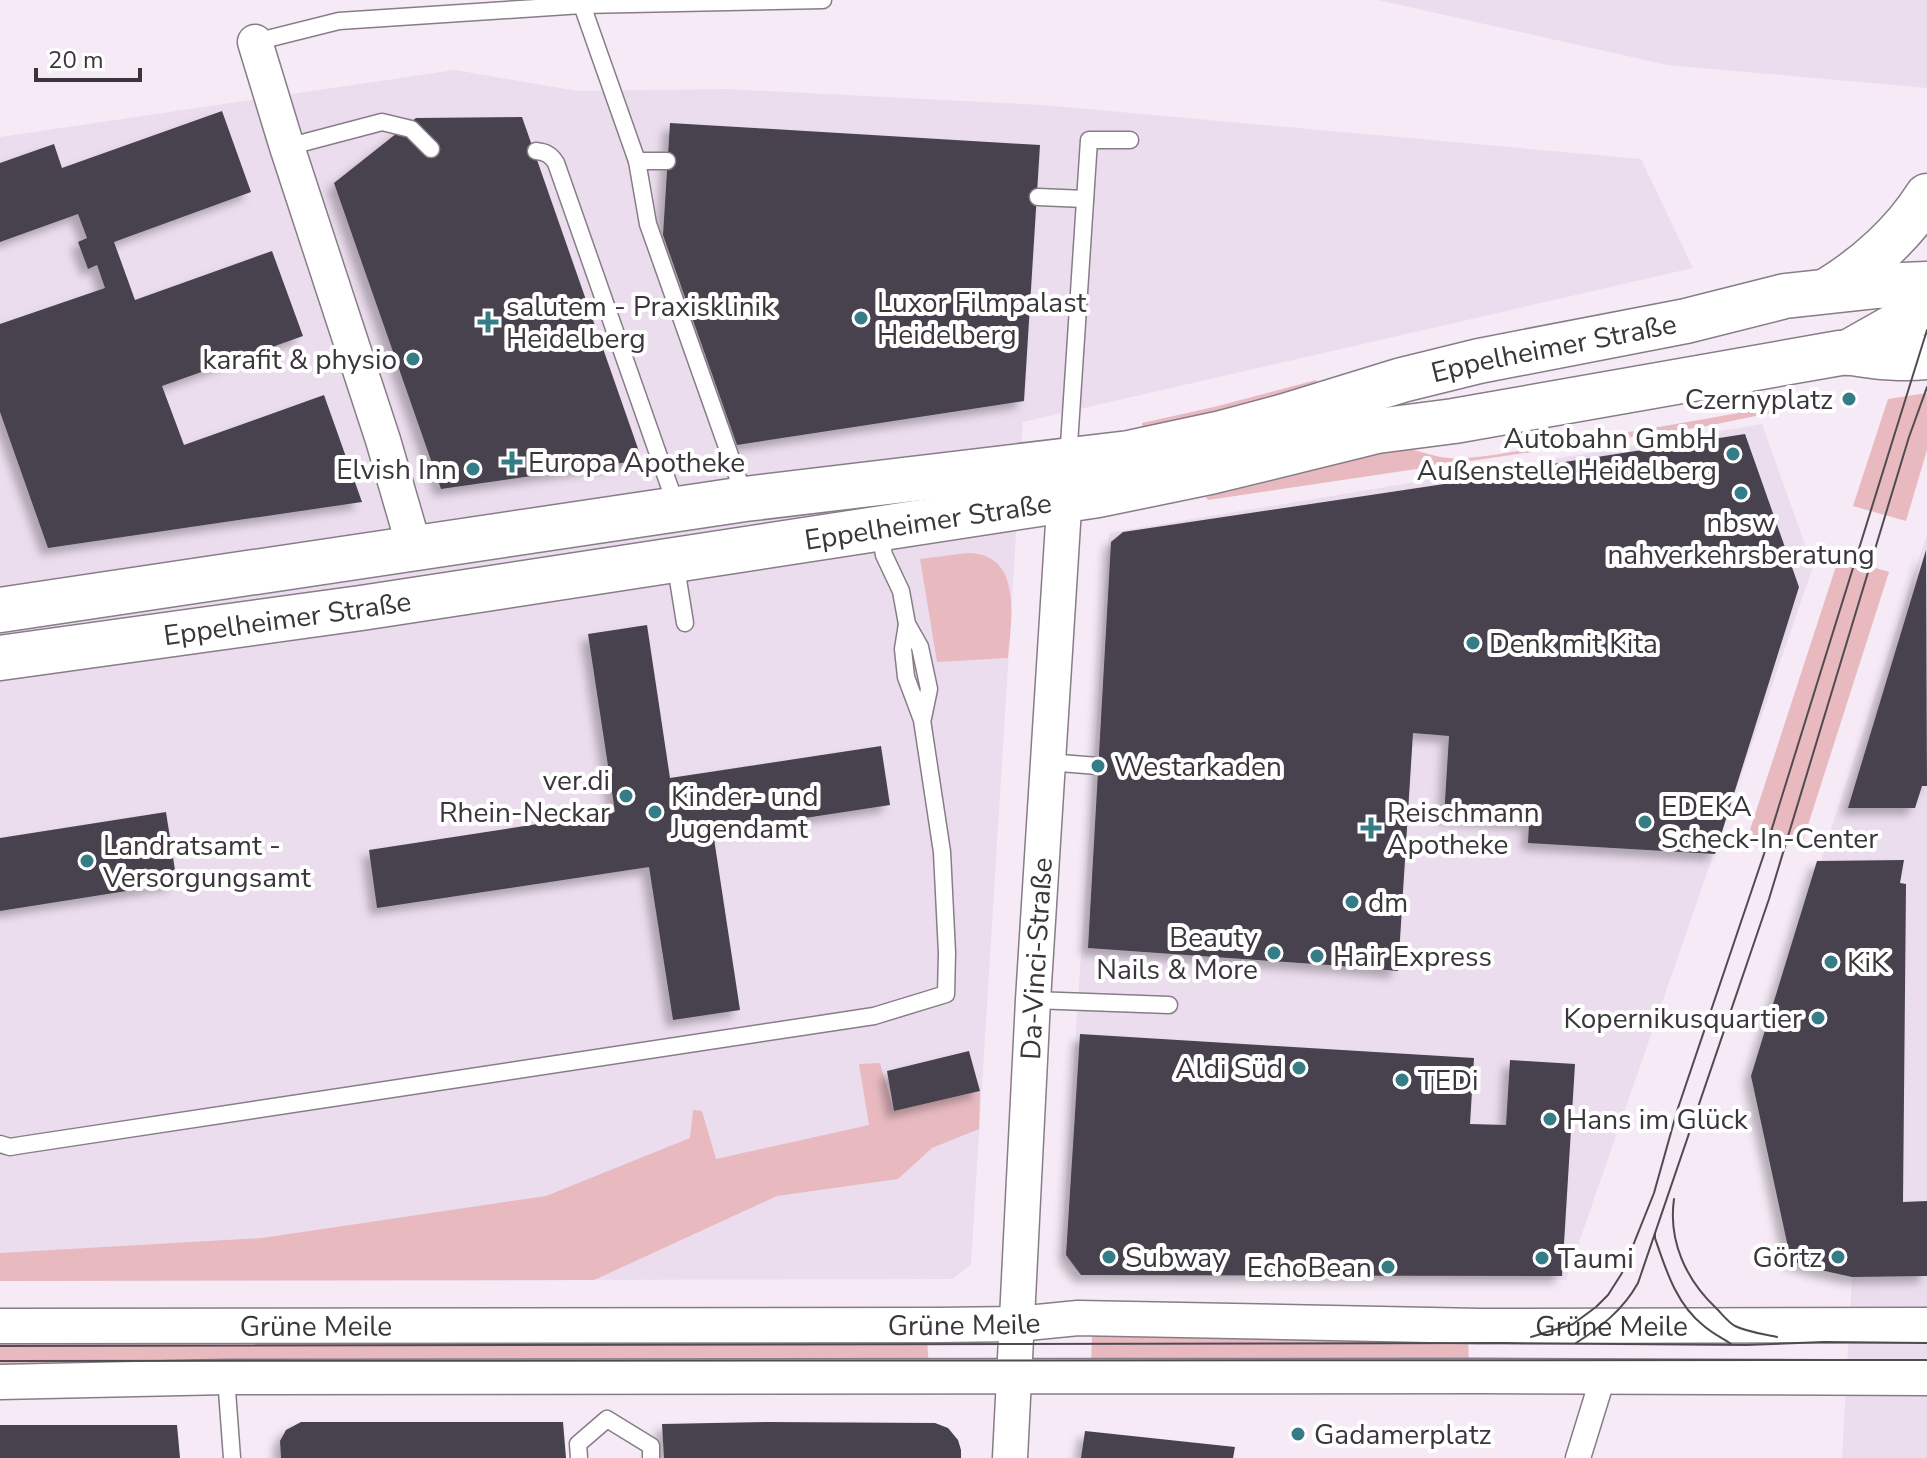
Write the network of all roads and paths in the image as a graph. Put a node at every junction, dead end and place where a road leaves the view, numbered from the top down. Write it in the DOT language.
graph roads {
  1 [pos="823,0"];
  2 [pos="582,5"];
  3 [pos="255,42"];
  4 [pos="1130,140"];
  5 [pos="287,147"];
  6 [pos="431,149"];
  7 [pos="536,151"];
  8 [pos="637,161"];
  9 [pos="667,161"];
  10 [pos="1927,196"];
  11 [pos="1038,197"];
  12 [pos="1085,199"];
  13 [pos="1927,284"];
  14 [pos="1828,290"];
  15 [pos="1927,308"];
  16 [pos="1849,352"];
  17 [pos="1927,357"];
  18 [pos="1066,481"];
  19 [pos="745,499"];
  20 [pos="678,510"];
  21 [pos="879,529"];
  22 [pos="415,550"];
  23 [pos="675,560"];
  24 [pos="0,610"];
  25 [pos="685,623"];
  26 [pos="0,658"];
  27 [pos="1047,762"];
  28 [pos="1098,766"];
  29 [pos="1033,1000"];
  30 [pos="1169,1005"];
  31 [pos="0,1144"];
  32 [pos="1017,1324"];
  33 [pos="1927,1325"];
  34 [pos="0,1326"];
  35 [pos="1014,1376"];
  36 [pos="226,1377"];
  37 [pos="1603,1377"];
  38 [pos="1927,1378"];
  39 [pos="0,1382"];
  40 [pos="232,1458"];
  41 [pos="579,1458"];
  42 [pos="651,1458"];
  43 [pos="1010,1458"];
  44 [pos="1578,1458"];
  1 -- 2 [label="lane"];
  2 -- 3 [label="lane"];
  2 -- 8 [label="lane"];
  3 -- 5 [label="street"];
  4 -- 12 [label="lane"];
  5 -- 6 [label="lane"];
  5 -- 22 [label="street"];
  7 -- 20 [label="lane"];
  8 -- 9 [label="lane"];
  8 -- 19 [label="lane"];
  10 -- 14 [label="main road, Eppelheimer Straße"];
  11 -- 12 [label="lane"];
  12 -- 18 [label="lane"];
  13 -- 14 [label="main road, Eppelheimer Straße"];
  14 -- 18 [label="main road, Eppelheimer Straße"];
  15 -- 16 [label="main road, Eppelheimer Straße"];
  16 -- 17 [label="main road, Eppelheimer Straße"];
  16 -- 18 [label="main road, Eppelheimer Straße"];
  18 -- 19 [label="main road, Eppelheimer Straße"];
  18 -- 21 [label="main road, Eppelheimer Straße"];
  18 -- 27 [label="street, Da-Vinci-Straße"];
  19 -- 20 [label="main road, Eppelheimer Straße"];
  20 -- 22 [label="main road, Eppelheimer Straße"];
  21 -- 23 [label="main road, Eppelheimer Straße"];
  21 -- 31 [label="lane"];
  22 -- 24 [label="main road, Eppelheimer Straße"];
  23 -- 25 [label="lane"];
  23 -- 26 [label="main road, Eppelheimer Straße"];
  27 -- 28 [label="lane"];
  27 -- 29 [label="street, Da-Vinci-Straße"];
  29 -- 30 [label="lane"];
  29 -- 32 [label="street, Da-Vinci-Straße"];
  32 -- 33 [label="street, Grüne Meile"];
  32 -- 34 [label="street, Grüne Meile"];
  32 -- 35 [label="street, Da-Vinci-Straße"];
  35 -- 36 [label="street, Grüne Meile"];
  35 -- 37 [label="street, Grüne Meile"];
  35 -- 43 [label="street, Da-Vinci-Straße"];
  36 -- 39 [label="street, Grüne Meile"];
  36 -- 40 [label="lane"];
  37 -- 38 [label="street, Grüne Meile"];
  37 -- 44 [label="street"];
  41 -- 42 [label="lane"];
}
